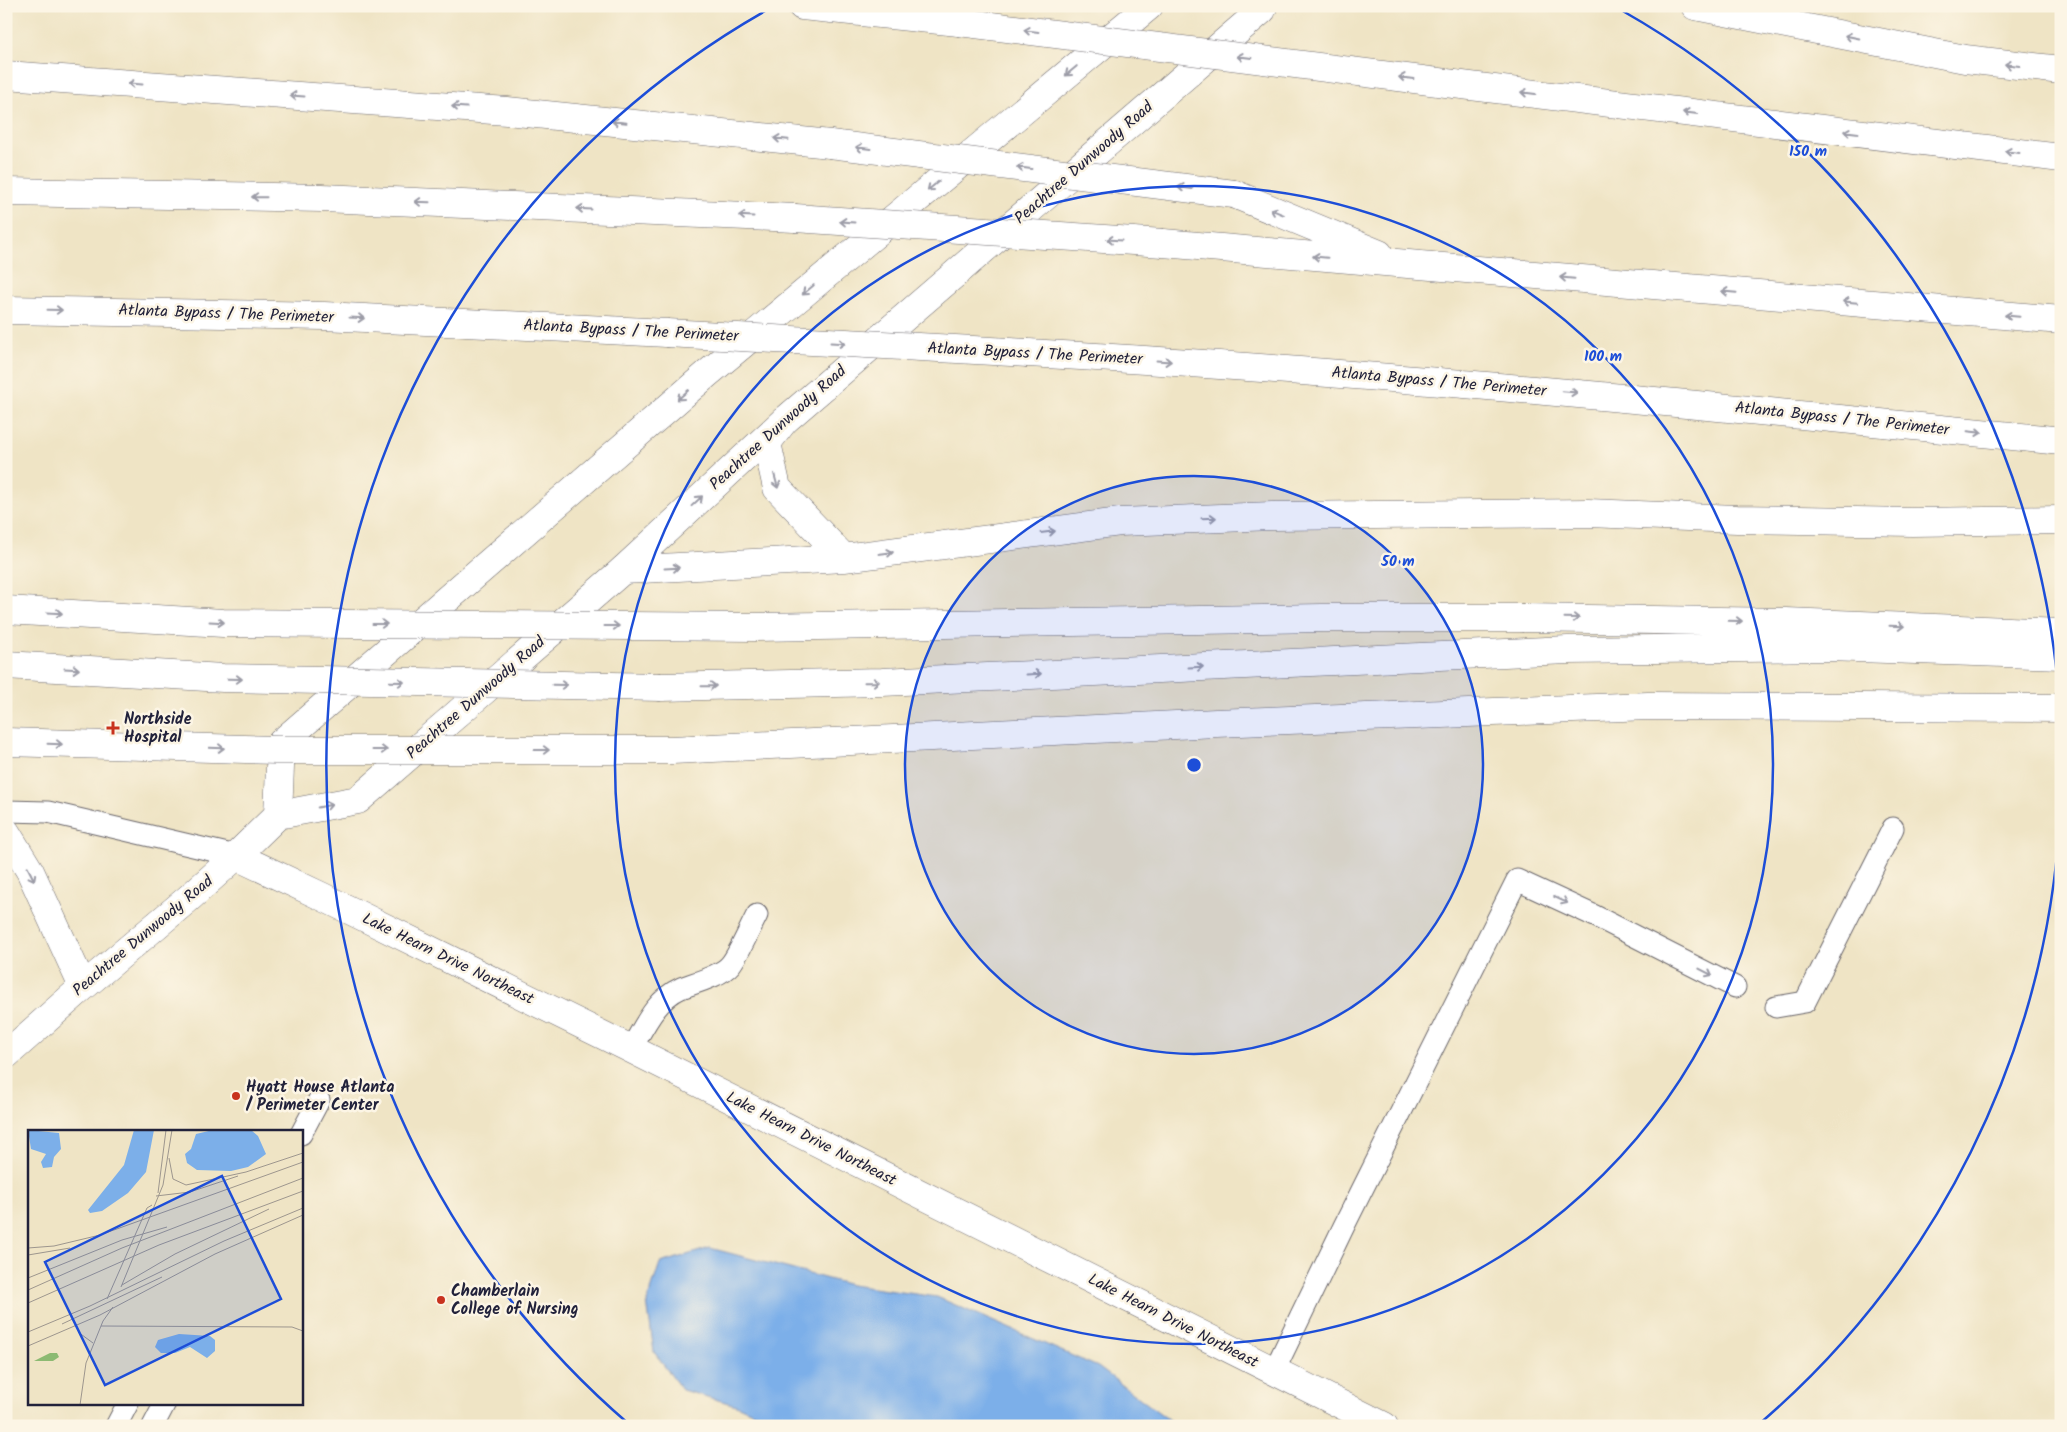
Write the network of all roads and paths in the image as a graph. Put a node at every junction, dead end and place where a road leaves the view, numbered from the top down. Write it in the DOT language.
graph roads {
  1 [pos="802,6"];
  2 [pos="1149,6"];
  3 [pos="1263,6"];
  4 [pos="1695,6"];
  5 [pos="2061,70"];
  6 [pos="6,75"];
  7 [pos="2061,158"];
  8 [pos="6,192"];
  9 [pos="1403,264"];
  10 [pos="6,310"];
  11 [pos="2061,320"];
  12 [pos="784,421"];
  13 [pos="2061,441"];
  14 [pos="2061,520"];
  15 [pos="844,558"];
  16 [pos="623,570"];
  17 [pos="6,610"];
  18 [pos="2061,633"];
  19 [pos="2061,655"];
  20 [pos="6,665"];
  21 [pos="2061,708"];
  22 [pos="6,742"];
  23 [pos="6,811"];
  24 [pos="278,815"];
  25 [pos="1893,828"];
  26 [pos="6,832"];
  27 [pos="236,856"];
  28 [pos="757,915"];
  29 [pos="83,987"];
  30 [pos="1735,987"];
  31 [pos="1776,1007"];
  32 [pos="630,1049"];
  33 [pos="6,1055"];
  34 [pos="319,1100"];
  35 [pos="302,1132"];
  36 [pos="1274,1371"];
  37 [pos="127,1404"];
  38 [pos="165,1404"];
  39 [pos="116,1426"];
  40 [pos="154,1426"];
  41 [pos="1384,1426"];
  7 -- 1 [label="main road, one-way, bridge"];
  2 -- 24 [label="main road, one-way"];
  3 -- 12 [label="main road, Peachtree Dunwoody Road"];
  5 -- 4 [label="main road, one-way"];
  9 -- 6 [label="main road, one-way, bridge"];
  9 -- 8 [label="main road, one-way, bridge"];
  11 -- 9 [label="main road, one-way"];
  10 -- 13 [label="main road, Atlanta Bypass / The Perimeter, one-way, bridge"];
  12 -- 15 [label="main road, one-way"];
  16 -- 12 [label="main road, Peachtree Dunwoody Road, one-way"];
  15 -- 14 [label="main road, one-way"];
  16 -- 15 [label="main road, one-way"];
  24 -- 16 [label="main road, Peachtree Dunwoody Road, one-way"];
  17 -- 18 [label="main road, one-way, bridge"];
  20 -- 19 [label="main road, one-way, bridge"];
  22 -- 21 [label="main road, one-way, bridge"];
  23 -- 27 [label="lane"];
  24 -- 27 [label="main road, Peachtree Dunwoody Road"];
  25 -- 31 [label="lane"];
  26 -- 29 [label="main road, one-way"];
  27 -- 29 [label="main road, Peachtree Dunwoody Road"];
  27 -- 32 [label="main road, Lake Hearn Drive Northeast"];
  28 -- 32 [label="lane"];
  29 -- 33 [label="main road, Peachtree Dunwoody Road"];
  36 -- 30 [label="lane, one-way"];
  32 -- 36 [label="main road, Lake Hearn Drive Northeast"];
  34 -- 35 [label="lane"];
  36 -- 41 [label="main road, Lake Hearn Drive Northeast"];
  37 -- 39 [label="lane"];
  38 -- 40 [label="lane"];
}
